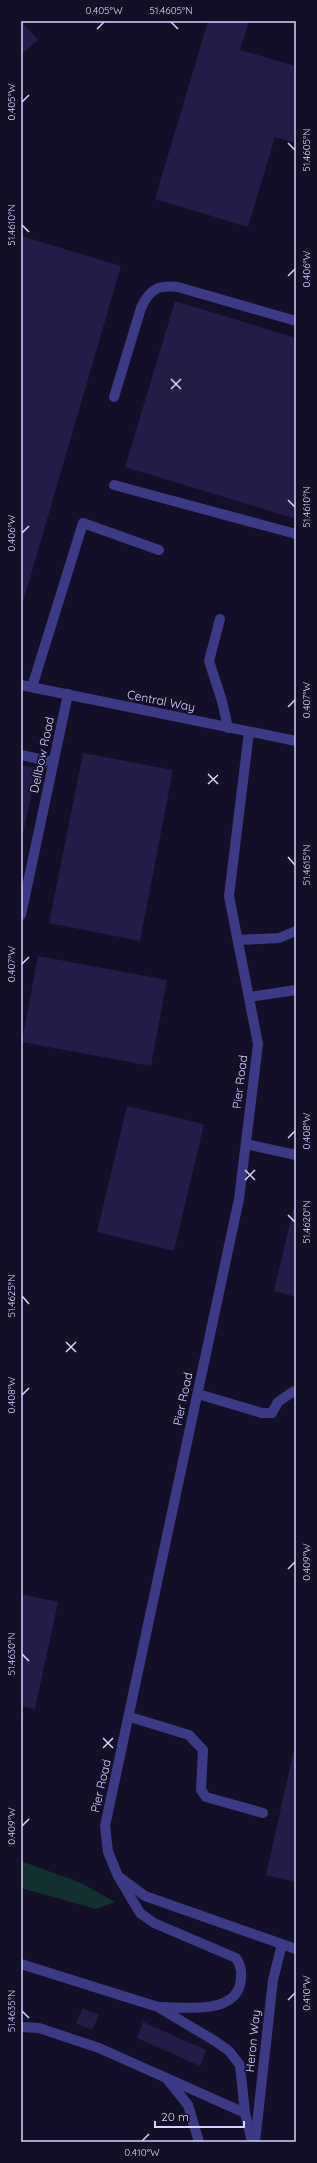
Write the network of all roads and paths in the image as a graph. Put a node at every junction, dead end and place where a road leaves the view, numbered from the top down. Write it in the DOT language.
graph roads {
  1 [pos="296,321"];
  2 [pos="114,397"];
  3 [pos="114,485"];
  4 [pos="296,534"];
  5 [pos="159,550"];
  6 [pos="220,619"];
  7 [pos="21,684"];
  8 [pos="32,687"];
  9 [pos="68,694"];
  10 [pos="228,728"];
  11 [pos="249,732"];
  12 [pos="296,741"];
  13 [pos="21,755"];
  14 [pos="53,762"];
  15 [pos="21,915"];
  16 [pos="296,932"];
  17 [pos="238,940"];
  18 [pos="296,990"];
  19 [pos="249,997"];
  20 [pos="246,1144"];
  21 [pos="296,1155"];
  22 [pos="296,1392"];
  23 [pos="198,1394"];
  24 [pos="130,1717"];
  25 [pos="263,1813"];
  26 [pos="118,1876"];
  27 [pos="282,1944"];
  28 [pos="296,1949"];
  29 [pos="21,1964"];
  30 [pos="158,2006"];
  31 [pos="21,2027"];
  32 [pos="166,2077"];
  33 [pos="245,2113"];
  34 [pos="199,2142"];
  35 [pos="254,2142"];
  1 -- 2 [label="street"];
  3 -- 4 [label="street"];
  5 -- 8 [label="street"];
  6 -- 10 [label="street"];
  7 -- 8 [label="street, Central Way"];
  8 -- 9 [label="street, Central Way"];
  9 -- 10 [label="street, Central Way"];
  9 -- 14 [label="street, Dellbow Road"];
  10 -- 11 [label="street, Central Way"];
  11 -- 12 [label="street, Central Way"];
  11 -- 17 [label="street, Pier Road"];
  13 -- 14 [label="street"];
  14 -- 15 [label="street, Dellbow Road"];
  16 -- 17 [label="street"];
  17 -- 19 [label="street, Pier Road"];
  18 -- 19 [label="street"];
  19 -- 20 [label="street, Pier Road"];
  20 -- 21 [label="street"];
  20 -- 23 [label="street, Pier Road"];
  22 -- 23 [label="street"];
  23 -- 24 [label="street, Pier Road"];
  24 -- 25 [label="street"];
  24 -- 26 [label="street, Pier Road"];
  26 -- 27 [label="street, Pier Road"];
  26 -- 30 [label="street"];
  27 -- 28 [label="street, Pier Road"];
  27 -- 35 [label="street, Heron Way"];
  29 -- 30 [label="street"];
  30 -- 33 [label="street"];
  31 -- 32 [label="street"];
  32 -- 33 [label="street"];
  32 -- 34 [label="street"];
  33 -- 35 [label="street"];
}
